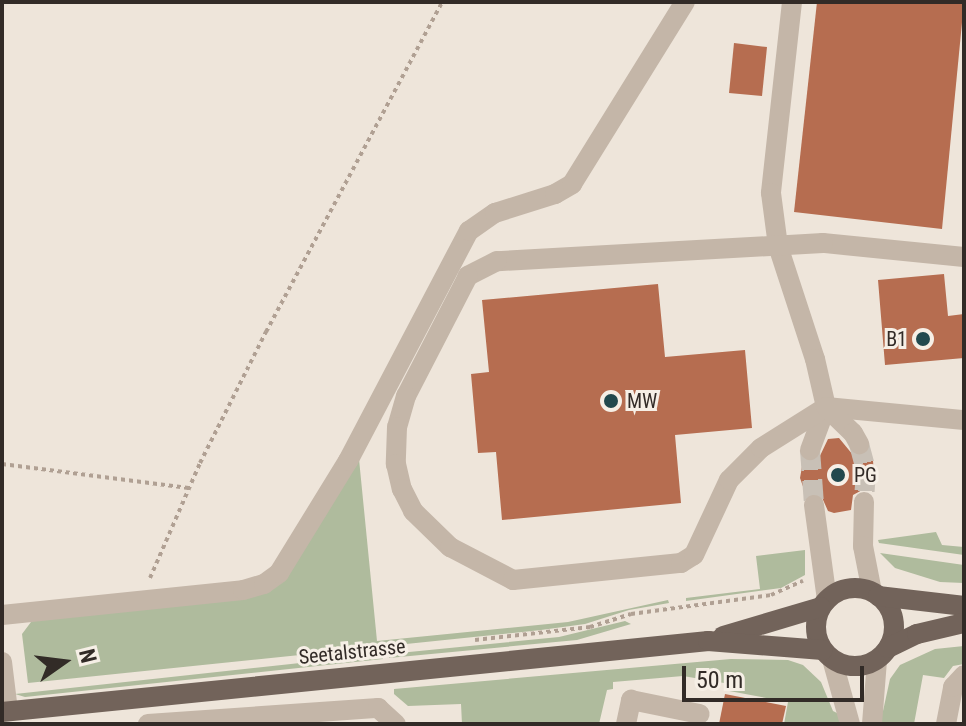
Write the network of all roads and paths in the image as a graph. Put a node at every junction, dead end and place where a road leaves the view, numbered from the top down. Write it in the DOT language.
graph roads {
  1 [pos="442,2"];
  2 [pos="685,2"];
  3 [pos="792,2"];
  4 [pos="778,246"];
  5 [pos="964,257"];
  6 [pos="826,407"];
  7 [pos="964,420"];
  8 [pos="859,444"];
  9 [pos="810,450"];
  10 [pos="2,464"];
  11 [pos="190,488"];
  12 [pos="864,502"];
  13 [pos="814,505"];
  14 [pos="810,572"];
  15 [pos="875,594"];
  16 [pos="141,598"];
  17 [pos="824,603"];
  18 [pos="964,606"];
  19 [pos="2,615"];
  20 [pos="964,623"];
  21 [pos="464,641"];
  22 [pos="708,641"];
  23 [pos="882,654"];
  24 [pos="828,655"];
  25 [pos="2,662"];
  26 [pos="964,675"];
  27 [pos="5,712"];
  28 [pos="700,714"];
  29 [pos="148,724"];
  30 [pos="396,724"];
  31 [pos="626,724"];
  32 [pos="850,724"];
  33 [pos="872,724"];
  34 [pos="946,724"];
  1 -- 11 [label="path"];
  2 -- 16 [label="street"];
  3 -- 4 [label="street"];
  4 -- 5 [label="street"];
  4 -- 6 [label="street"];
  4 -- 6 [label="street"];
  6 -- 7 [label="street"];
  6 -- 8 [label="street"];
  6 -- 9 [label="street"];
  10 -- 11 [label="path"];
  11 -- 16 [label="path"];
  12 -- 15 [label="street"];
  13 -- 17 [label="street"];
  14 -- 21 [label="path"];
  15 -- 17 [label="main road"];
  15 -- 18 [label="main road"];
  15 -- 23 [label="main road"];
  16 -- 19 [label="street"];
  17 -- 22 [label="main road, Seetalstrasse"];
  17 -- 24 [label="main road"];
  20 -- 23 [label="main road"];
  22 -- 24 [label="main road, Seetalstrasse"];
  22 -- 27 [label="main road, Seetalstrasse"];
  23 -- 24 [label="main road"];
  23 -- 33 [label="street"];
  24 -- 32 [label="street"];
  25 -- 27 [label="street"];
  26 -- 34 [label="street"];
  28 -- 31 [label="street"];
  29 -- 30 [label="street"];
}
